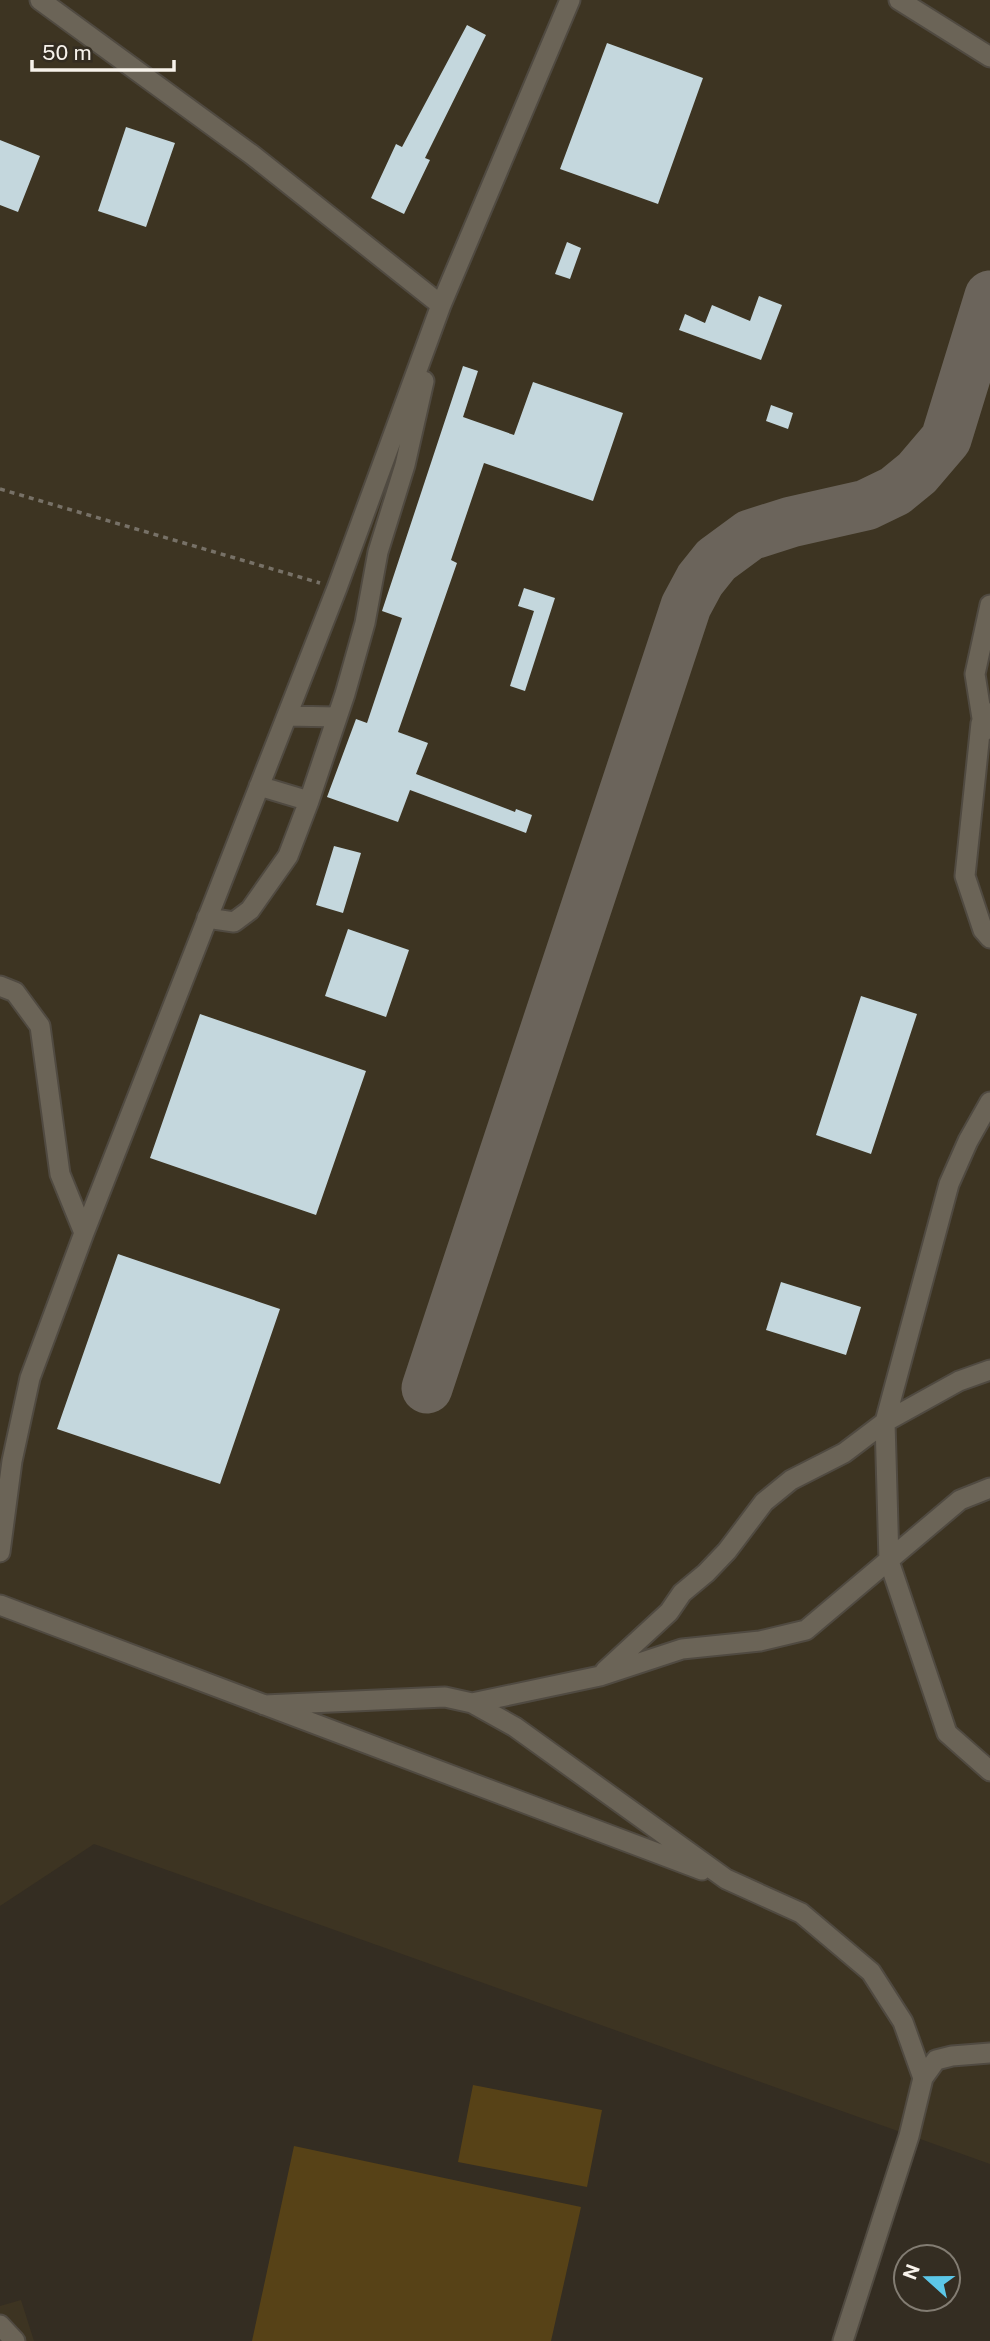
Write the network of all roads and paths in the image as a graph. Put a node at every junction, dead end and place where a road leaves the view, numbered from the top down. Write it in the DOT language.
graph roads {
  1 [pos="40,0"];
  2 [pos="570,0"];
  3 [pos="899,0"];
  4 [pos="990,57"];
  5 [pos="441,305"];
  6 [pos="0,489"];
  7 [pos="337,588"];
  8 [pos="990,605"];
  9 [pos="287,716"];
  10 [pos="337,717"];
  11 [pos="986,718"];
  12 [pos="990,756"];
  13 [pos="259,786"];
  14 [pos="309,801"];
  15 [pos="207,918"];
  16 [pos="990,938"];
  17 [pos="0,986"];
  18 [pos="990,1102"];
  19 [pos="84,1233"];
  20 [pos="990,1370"];
  21 [pos="885,1422"];
  22 [pos="990,1488"];
  23 [pos="0,1552"];
  24 [pos="889,1561"];
  25 [pos="0,1605"];
  26 [pos="600,1676"];
  27 [pos="472,1703"];
  28 [pos="264,1705"];
  29 [pos="990,1771"];
  30 [pos="726,1879"];
  31 [pos="987,2049"];
  32 [pos="923,2078"];
  33 [pos="0,2325"];
  34 [pos="15,2341"];
  35 [pos="843,2341"];
  1 -- 5 [label="lane"];
  2 -- 5 [label="lane"];
  3 -- 4 [label="lane"];
  5 -- 7 [label="lane"];
  5 -- 10 [label="lane"];
  6 -- 7 [label="path"];
  7 -- 9 [label="lane"];
  8 -- 11 [label="lane"];
  9 -- 10 [label="lane"];
  9 -- 13 [label="lane"];
  10 -- 14 [label="lane"];
  11 -- 12 [label="lane"];
  11 -- 16 [label="lane"];
  13 -- 14 [label="lane"];
  13 -- 15 [label="lane"];
  14 -- 15 [label="lane"];
  15 -- 19 [label="lane"];
  17 -- 19 [label="lane"];
  18 -- 21 [label="lane"];
  19 -- 23 [label="lane"];
  20 -- 21 [label="lane"];
  21 -- 24 [label="lane"];
  21 -- 26 [label="lane"];
  22 -- 24 [label="lane"];
  24 -- 26 [label="lane"];
  24 -- 29 [label="lane"];
  25 -- 28 [label="lane"];
  26 -- 27 [label="lane"];
  27 -- 28 [label="lane"];
  27 -- 30 [label="lane"];
  28 -- 30 [label="lane"];
  30 -- 32 [label="lane"];
  31 -- 32 [label="lane"];
  32 -- 35 [label="lane"];
  33 -- 34 [label="lane"];
}
